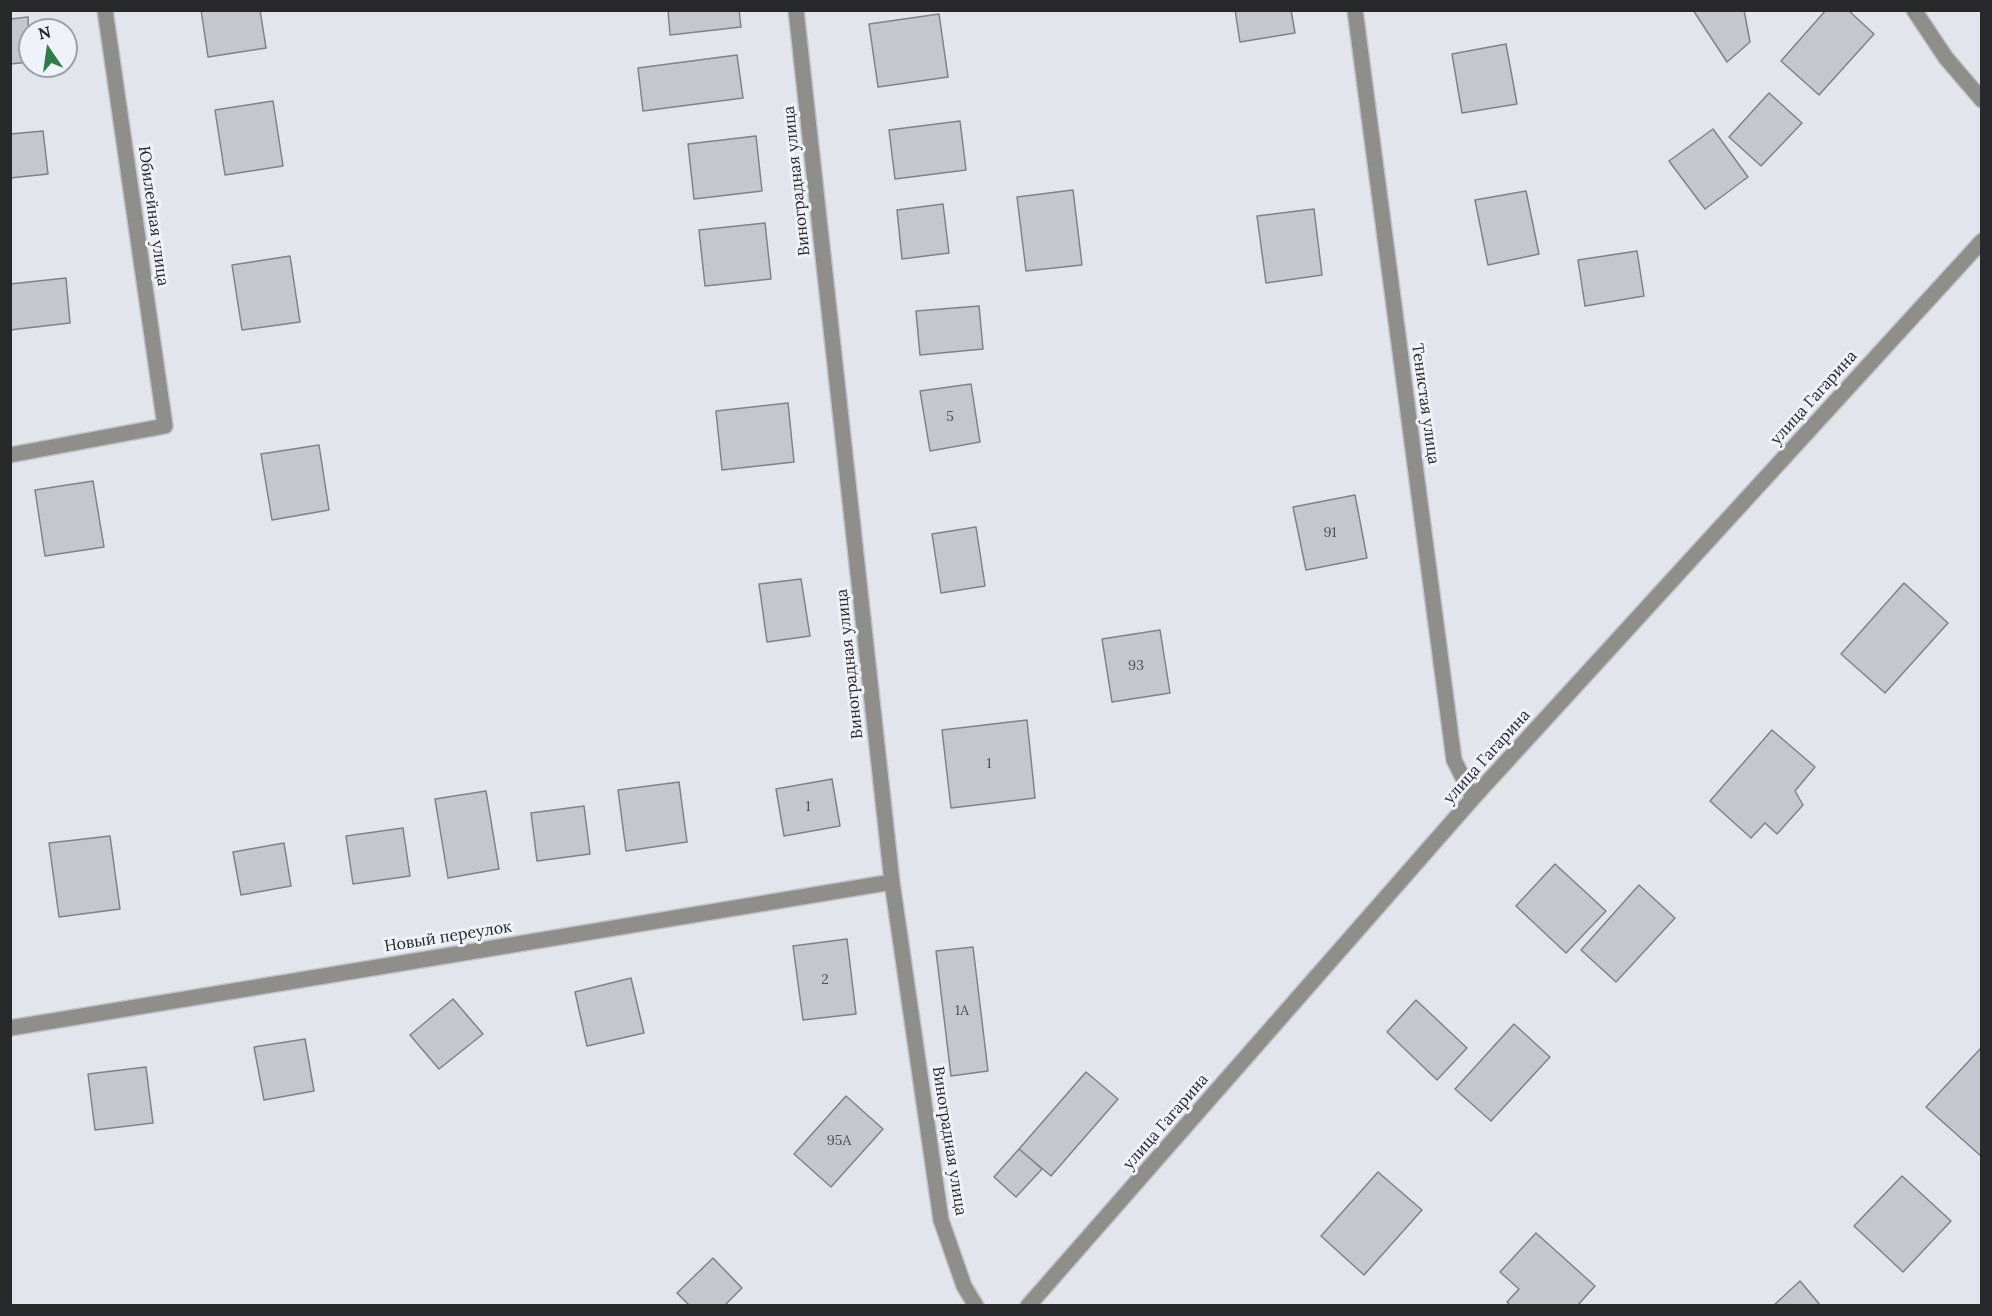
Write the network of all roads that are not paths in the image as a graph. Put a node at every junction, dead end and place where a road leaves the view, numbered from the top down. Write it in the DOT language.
graph roads {
  1 [pos="105,10"];
  2 [pos="796,10"];
  3 [pos="1355,10"];
  4 [pos="1914,10"];
  5 [pos="1982,100"];
  6 [pos="1982,241"];
  7 [pos="10,455"];
  8 [pos="1473,798"];
  9 [pos="892,882"];
  10 [pos="10,1028"];
  11 [pos="976,1305"];
  12 [pos="1028,1305"];
  1 -- 7 [label="street, Юбилейная улица"];
  2 -- 9 [label="street, Виноградная улица"];
  3 -- 8 [label="street, Тенистая улица"];
  4 -- 5 [label="street"];
  6 -- 8 [label="street, улица Гагарина"];
  8 -- 12 [label="street, улица Гагарина"];
  9 -- 10 [label="street, Новый переулок"];
  9 -- 11 [label="street, Виноградная улица"];
}
